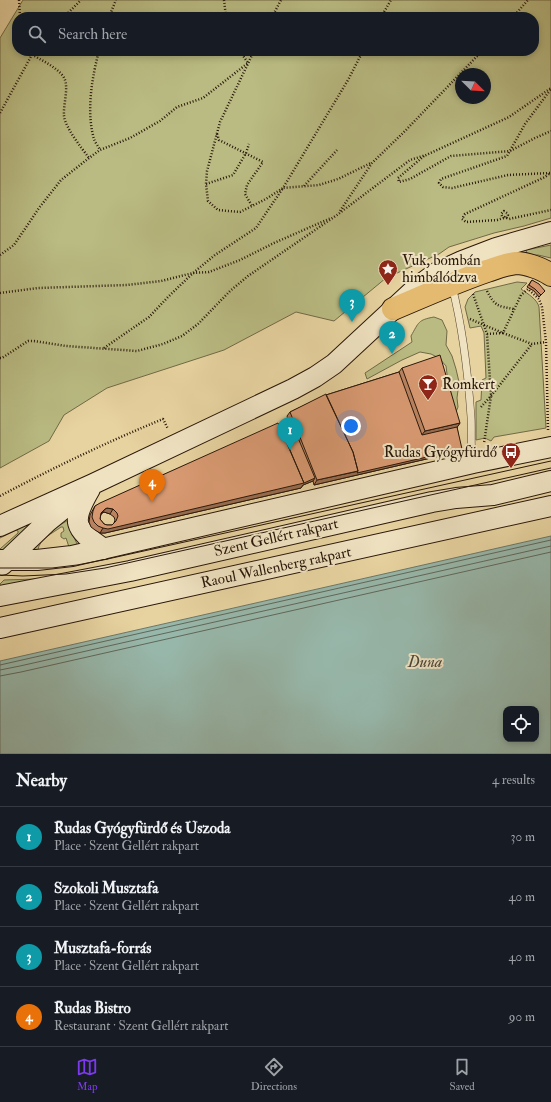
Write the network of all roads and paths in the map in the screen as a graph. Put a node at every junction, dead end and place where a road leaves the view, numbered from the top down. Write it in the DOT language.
graph roads {
  1 [pos="19,0"];
  2 [pos="81,0"];
  3 [pos="116,0"];
  4 [pos="224,0"];
  5 [pos="281,0"];
  6 [pos="391,0"];
  7 [pos="528,0"];
  8 [pos="20,12"];
  9 [pos="69,12"];
  10 [pos="111,12"];
  11 [pos="225,12"];
  12 [pos="275,12"];
  13 [pos="385,12"];
  14 [pos="517,12"];
  15 [pos="30,56"];
  16 [pos="35,56"];
  17 [pos="97,56"];
  18 [pos="243,56"];
  19 [pos="252,56"];
  20 [pos="360,56"];
  21 [pos="477,56"];
  22 [pos="248,63"];
  23 [pos="551,88"];
  24 [pos="0,113"];
  25 [pos="551,131"];
  26 [pos="217,134"];
  27 [pos="250,144"];
  28 [pos="100,150"];
  29 [pos="337,150"];
  30 [pos="510,151"];
  31 [pos="246,153"];
  32 [pos="426,155"];
  33 [pos="89,158"];
  34 [pos="372,163"];
  35 [pos="550,173"];
  36 [pos="206,184"];
  37 [pos="304,186"];
  38 [pos="283,188"];
  39 [pos="252,206"];
  40 [pos="551,210"];
  41 [pos="338,215"];
  42 [pos="551,232"];
  43 [pos="0,255"];
  44 [pos="193,273"];
  45 [pos="551,275"];
  46 [pos="452,284"];
  47 [pos="485,288"];
  48 [pos="0,292"];
  49 [pos="473,293"];
  50 [pos="393,309"];
  51 [pos="514,309"];
  52 [pos="458,315"];
  53 [pos="484,325"];
  54 [pos="503,333"];
  55 [pos="487,334"];
  56 [pos="546,342"];
  57 [pos="532,344"];
  58 [pos="104,348"];
  59 [pos="0,358"];
  60 [pos="491,396"];
  61 [pos="170,432"];
  62 [pos="550,440"];
  63 [pos="478,457"];
  64 [pos="551,481"];
  65 [pos="93,484"];
  66 [pos="0,496"];
  67 [pos="551,506"];
  68 [pos="0,526"];
  69 [pos="104,549"];
  70 [pos="2,562"];
  71 [pos="0,596"];
  72 [pos="0,628"];
  1 -- 8 [label="path"];
  2 -- 9 [label="path"];
  3 -- 10 [label="path"];
  4 -- 11 [label="path"];
  5 -- 12 [label="path"];
  6 -- 13 [label="path"];
  7 -- 14 [label="path"];
  15 -- 24 [label="path"];
  16 -- 33 [label="path"];
  17 -- 28 [label="path"];
  18 -- 22 [label="path"];
  19 -- 22 [label="path"];
  20 -- 38 [label="path"];
  21 -- 34 [label="path"];
  22 -- 26 [label="path"];
  22 -- 28 [label="path"];
  23 -- 30 [label="path"];
  23 -- 32 [label="path"];
  25 -- 30 [label="path"];
  26 -- 31 [label="path"];
  26 -- 36 [label="path"];
  27 -- 31 [label="path"];
  28 -- 33 [label="path"];
  29 -- 37 [label="path"];
  30 -- 32 [label="path"];
  30 -- 35 [label="path"];
  31 -- 36 [label="path"];
  31 -- 39 [label="path"];
  32 -- 41 [label="path"];
  33 -- 43 [label="path"];
  34 -- 37 [label="path"];
  34 -- 41 [label="path"];
  35 -- 40 [label="path"];
  36 -- 39 [label="path"];
  37 -- 38 [label="path"];
  38 -- 39 [label="path"];
  38 -- 44 [label="path"];
  41 -- 44 [label="path"];
  41 -- 58 [label="path"];
  42 -- 50 [label="main road, Szent Gellért rakpart"];
  44 -- 48 [label="path"];
  44 -- 58 [label="path"];
  45 -- 46 [label="main road"];
  46 -- 50 [label="main road"];
  46 -- 52 [label="lane"];
  47 -- 51 [label="path"];
  49 -- 53 [label="path"];
  50 -- 65 [label="main road, Szent Gellért rakpart"];
  51 -- 54 [label="path"];
  51 -- 56 [label="path"];
  52 -- 53 [label="path"];
  52 -- 63 [label="lane"];
  53 -- 54 [label="path"];
  53 -- 55 [label="path"];
  54 -- 55 [label="path"];
  54 -- 57 [label="path"];
  55 -- 60 [label="path"];
  56 -- 57 [label="path"];
  56 -- 62 [label="path"];
  57 -- 60 [label="path"];
  58 -- 59 [label="path"];
  60 -- 63 [label="path"];
  61 -- 66 [label="path"];
  62 -- 63 [label="main road, Szent Gellért rakpart"];
  63 -- 69 [label="main road, Szent Gellért rakpart"];
  64 -- 71 [label="main road, Szent Gellért rakpart"];
  65 -- 68 [label="main road, Szent Gellért rakpart"];
  65 -- 69 [label="main road"];
  65 -- 70 [label="main road, Szent Gellért rakpart"];
  67 -- 72 [label="main road, Raoul Wallenberg rakpart"];
  69 -- 70 [label="main road, Szent Gellért rakpart"];
}
